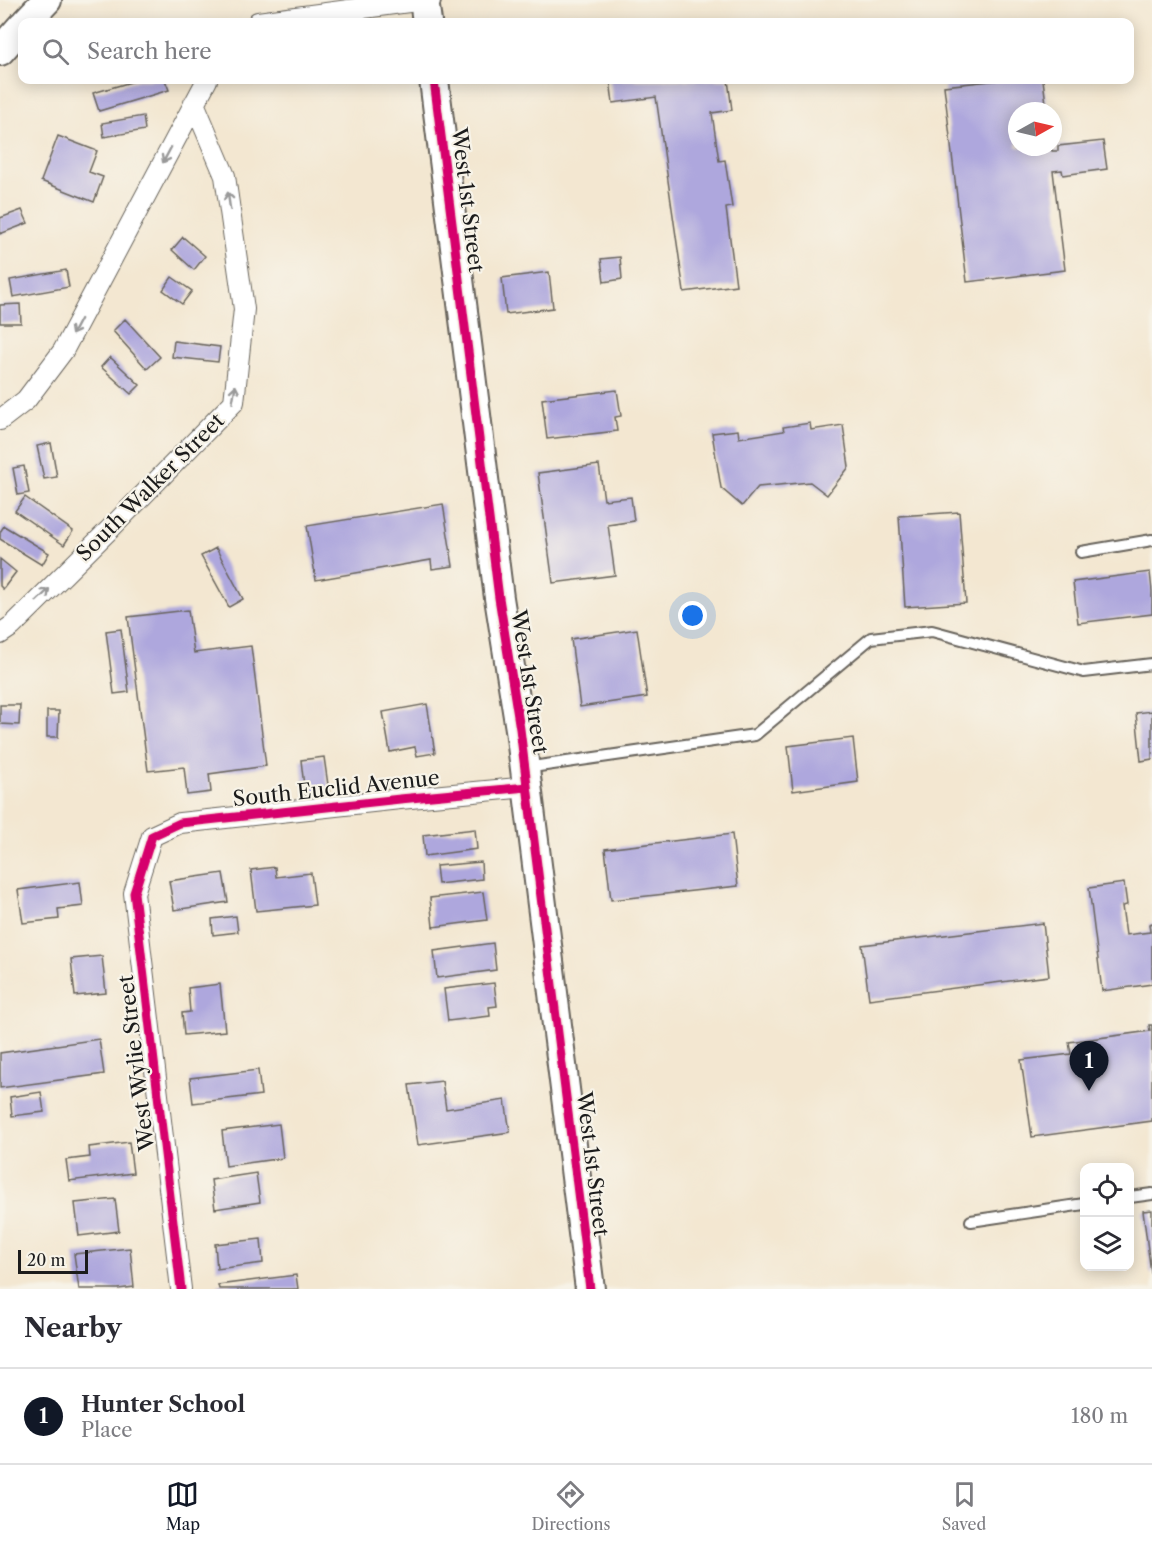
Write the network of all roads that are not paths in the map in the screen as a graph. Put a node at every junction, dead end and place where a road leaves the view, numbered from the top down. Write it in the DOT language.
graph roads {
  1 [pos="46,0"];
  2 [pos="425,0"];
  3 [pos="30,18"];
  4 [pos="288,18"];
  5 [pos="427,18"];
  6 [pos="18,31"];
  7 [pos="0,51"];
  8 [pos="205,84"];
  9 [pos="435,84"];
  10 [pos="194,103"];
  11 [pos="0,420"];
  12 [pos="1152,540"];
  13 [pos="1081,552"];
  14 [pos="0,634"];
  15 [pos="1152,664"];
  16 [pos="526,778"];
  17 [pos="152,836"];
  18 [pos="1152,1194"];
  19 [pos="1134,1196"];
  20 [pos="1080,1205"];
  21 [pos="972,1221"];
  22 [pos="181,1289"];
  23 [pos="590,1289"];
  1 -- 3 [label="street"];
  2 -- 4 [label="street"];
  2 -- 5 [label="street"];
  6 -- 7 [label="street"];
  8 -- 10 [label="street"];
  9 -- 16 [label="street, West 1st Street"];
  10 -- 11 [label="street, one-way"];
  14 -- 10 [label="street, South Walker Street, one-way"];
  12 -- 13 [label="lane"];
  15 -- 16 [label="lane"];
  16 -- 17 [label="street, South Euclid Avenue"];
  16 -- 23 [label="street, West 1st Street"];
  17 -- 22 [label="street, West Wylie Street"];
  18 -- 19 [label="lane"];
  20 -- 21 [label="lane"];
}
